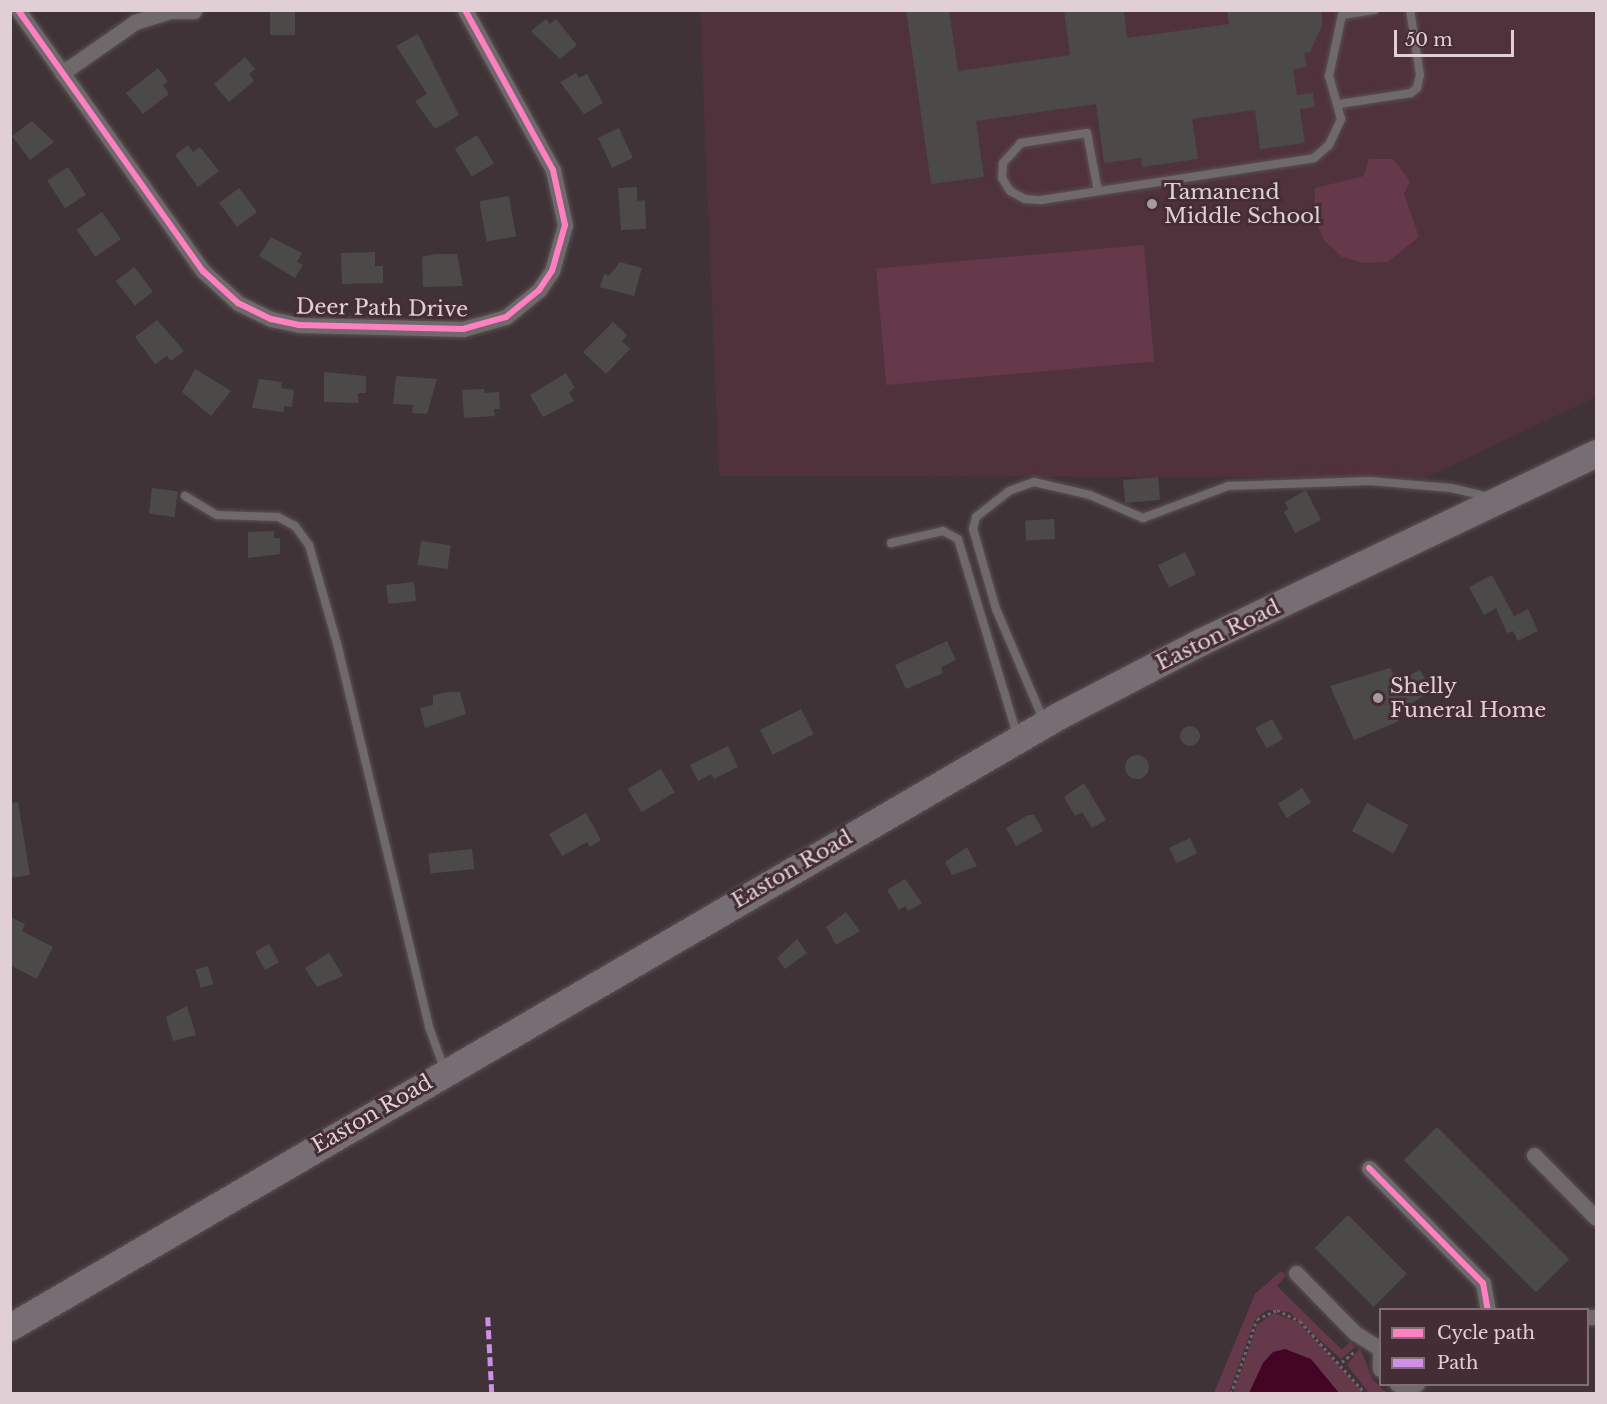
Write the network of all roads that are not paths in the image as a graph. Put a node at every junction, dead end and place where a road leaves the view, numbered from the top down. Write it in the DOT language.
graph roads {
  1 [pos="18,10"];
  2 [pos="465,10"];
  3 [pos="1375,10"];
  4 [pos="1410,10"];
  5 [pos="194,11"];
  6 [pos="62,74"];
  7 [pos="1339,104"];
  8 [pos="1098,191"];
  9 [pos="1596,453"];
  10 [pos="184,496"];
  11 [pos="1500,500"];
  12 [pos="891,543"];
  13 [pos="1045,723"];
  14 [pos="1019,738"];
  15 [pos="446,1072"];
  16 [pos="1534,1155"];
  17 [pos="1370,1168"];
  18 [pos="1596,1218"];
  19 [pos="1296,1273"];
  20 [pos="1488,1308"];
  21 [pos="10,1327"];
  22 [pos="1379,1347"];
  1 -- 6 [label="street, Deer Path Drive"];
  2 -- 6 [label="street, Deer Path Drive"];
  3 -- 7 [label="lane"];
  4 -- 7 [label="lane"];
  5 -- 6 [label="street"];
  7 -- 8 [label="lane"];
  8 -- 8 [label="lane"];
  9 -- 11 [label="highway, Easton Road"];
  10 -- 15 [label="lane"];
  11 -- 13 [label="highway, Easton Road"];
  11 -- 13 [label="lane"];
  12 -- 14 [label="lane"];
  13 -- 14 [label="highway, Easton Road"];
  14 -- 15 [label="highway, Easton Road"];
  15 -- 21 [label="highway, Easton Road"];
  16 -- 18 [label="street"];
  17 -- 20 [label="street"];
  19 -- 22 [label="street"];
}
